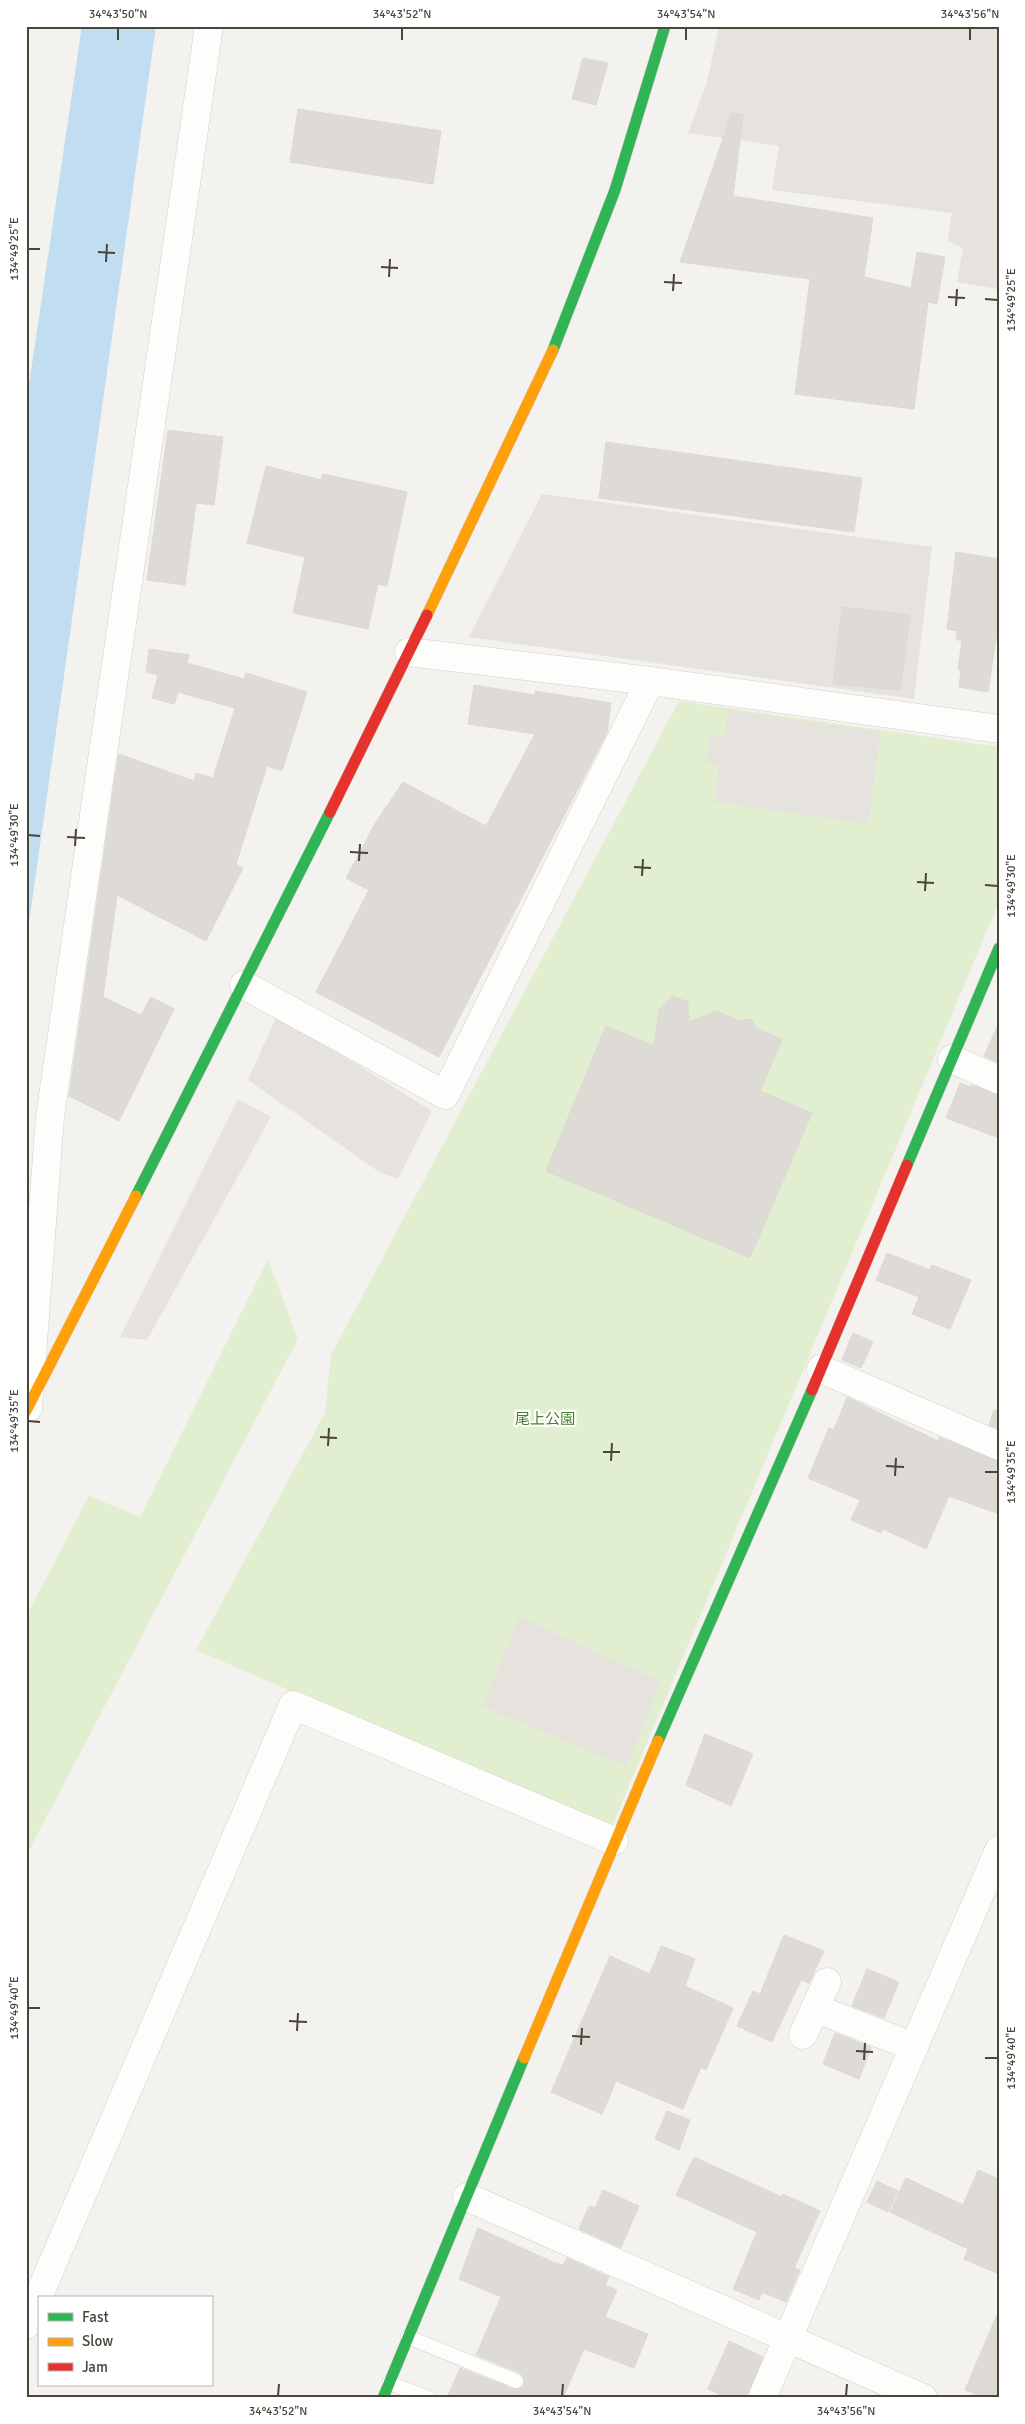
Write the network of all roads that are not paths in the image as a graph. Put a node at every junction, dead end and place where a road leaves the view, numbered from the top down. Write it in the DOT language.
graph roads {
  1 [pos="209,26"];
  2 [pos="665,26"];
  3 [pos="410,652"];
  4 [pos="650,681"];
  5 [pos="999,729"];
  6 [pos="999,948"];
  7 [pos="244,985"];
  8 [pos="952,1059"];
  9 [pos="999,1080"];
  10 [pos="821,1369"];
  11 [pos="27,1409"];
  12 [pos="999,1446"];
  13 [pos="614,1841"];
  14 [pos="999,1850"];
  15 [pos="827,1982"];
  16 [pos="816,2008"];
  17 [pos="803,2035"];
  18 [pos="914,2047"];
  19 [pos="466,2198"];
  20 [pos="38,2296"];
  21 [pos="38,2297"];
  22 [pos="26,2325"];
  23 [pos="408,2337"];
  24 [pos="787,2338"];
  25 [pos="516,2381"];
  26 [pos="389,2383"];
  27 [pos="383,2398"];
  28 [pos="429,2398"];
  29 [pos="762,2398"];
  30 [pos="923,2398"];
  1 -- 11 [label="street"];
  2 -- 3 [label="street"];
  3 -- 4 [label="street"];
  3 -- 7 [label="street"];
  4 -- 5 [label="street"];
  4 -- 7 [label="street"];
  6 -- 8 [label="street"];
  7 -- 11 [label="street"];
  8 -- 9 [label="street"];
  8 -- 10 [label="street"];
  10 -- 12 [label="street"];
  10 -- 13 [label="street"];
  13 -- 19 [label="street"];
  13 -- 20 [label="street"];
  14 -- 18 [label="street"];
  15 -- 16 [label="street"];
  16 -- 17 [label="street"];
  16 -- 18 [label="street"];
  18 -- 24 [label="street"];
  19 -- 23 [label="street"];
  19 -- 24 [label="street"];
  21 -- 22 [label="street"];
  23 -- 25 [label="lane"];
  23 -- 26 [label="street"];
  24 -- 29 [label="street"];
  24 -- 30 [label="street"];
  26 -- 27 [label="street"];
  26 -- 28 [label="lane"];
}
